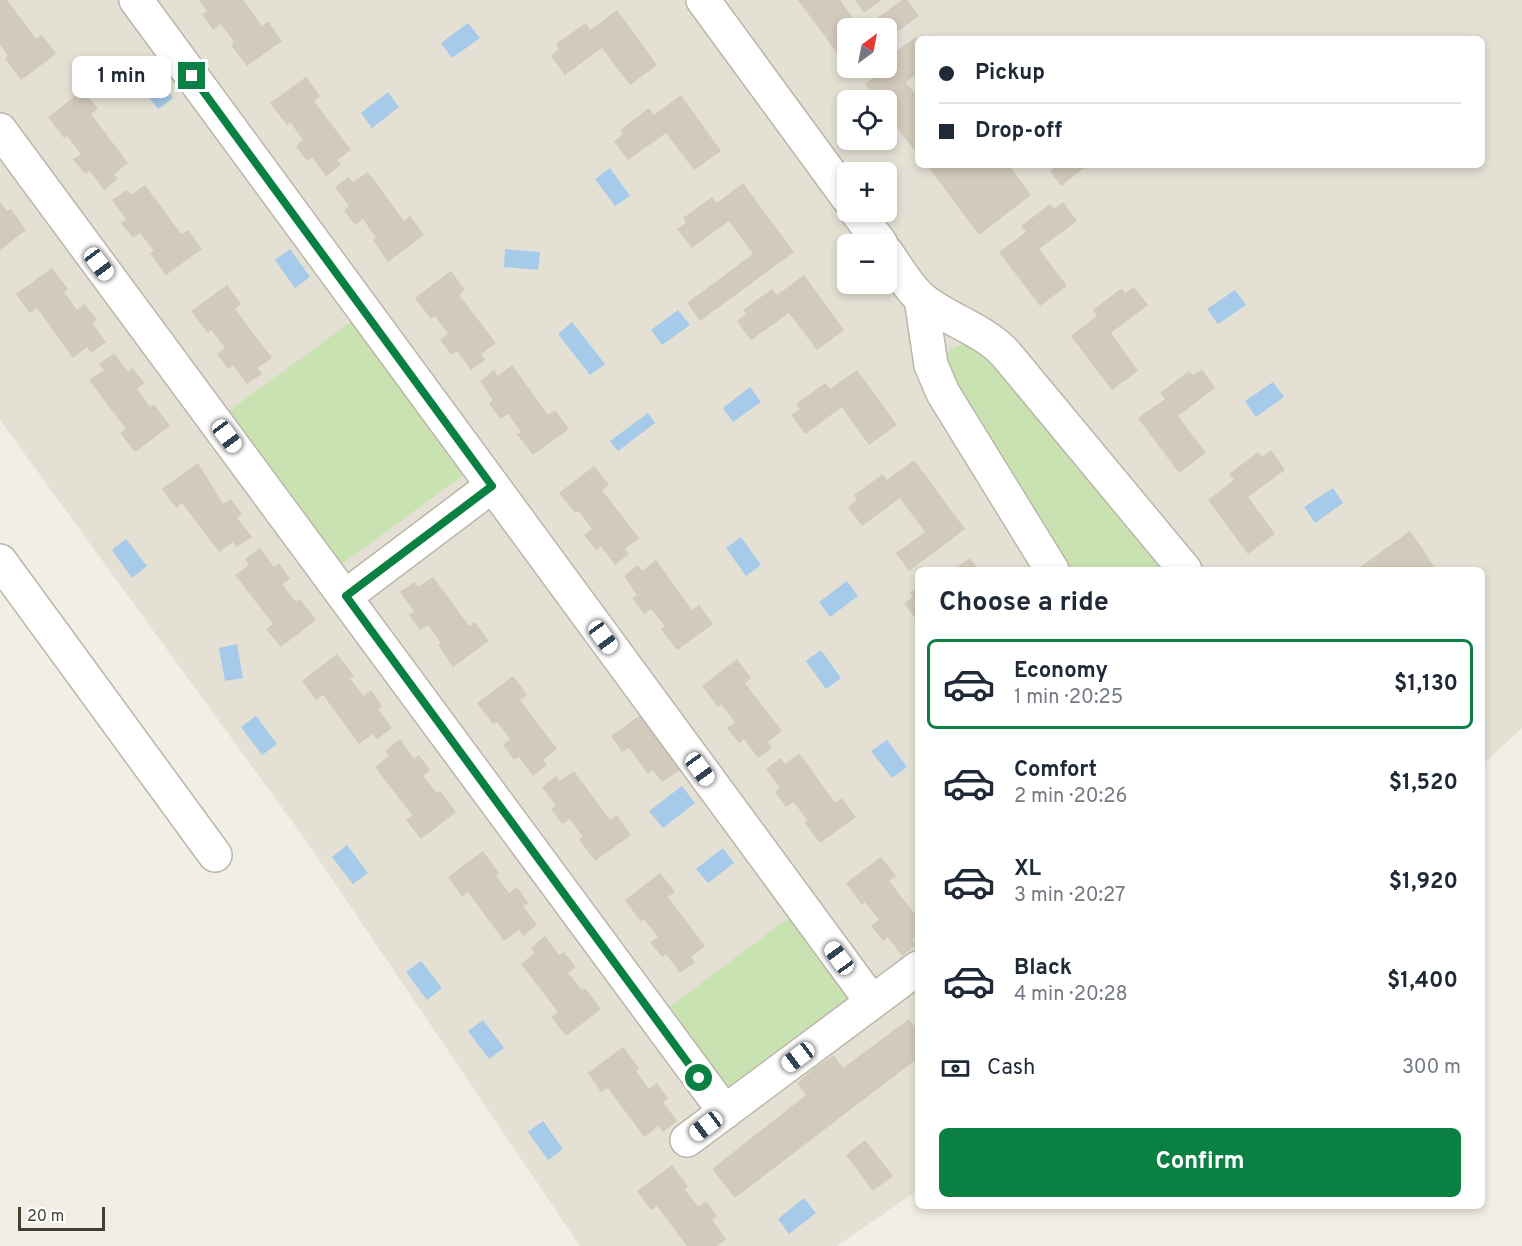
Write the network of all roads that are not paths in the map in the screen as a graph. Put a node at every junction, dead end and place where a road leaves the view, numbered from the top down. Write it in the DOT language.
graph roads {
  1 [pos="136,0"];
  2 [pos="703,0"];
  3 [pos="0,130"];
  4 [pos="837,183"];
  5 [pos="897,266"];
  6 [pos="921,298"];
  7 [pos="977,330"];
  8 [pos="931,365"];
  9 [pos="492,486"];
  10 [pos="0,561"];
  11 [pos="1050,567"];
  12 [pos="1183,567"];
  13 [pos="346,596"];
  14 [pos="215,855"];
  15 [pos="915,970"];
  16 [pos="872,1002"];
  17 [pos="725,1112"];
  18 [pos="687,1140"];
  1 -- 9 [label="street"];
  2 -- 4 [label="street"];
  3 -- 13 [label="street"];
  5 -- 6 [label="street"];
  6 -- 7 [label="street"];
  6 -- 8 [label="street"];
  7 -- 8 [label="street"];
  7 -- 12 [label="street"];
  8 -- 11 [label="street"];
  9 -- 13 [label="street"];
  9 -- 16 [label="street"];
  10 -- 14 [label="street"];
  13 -- 17 [label="street"];
  15 -- 16 [label="street"];
  16 -- 17 [label="street"];
  17 -- 18 [label="street"];
}
